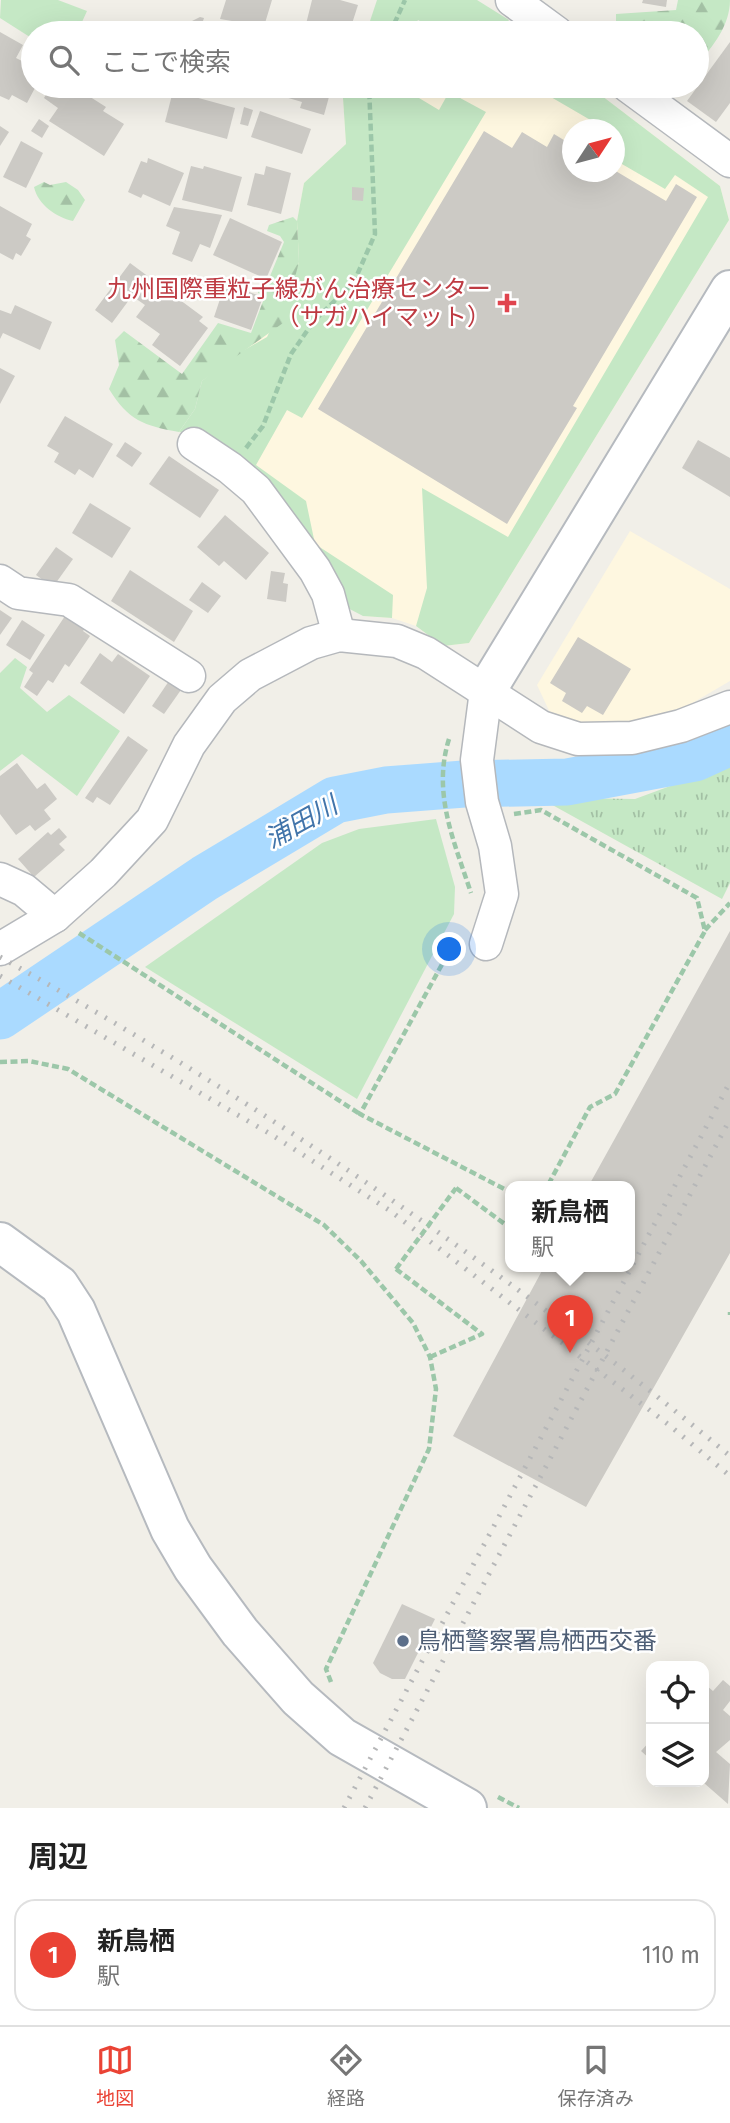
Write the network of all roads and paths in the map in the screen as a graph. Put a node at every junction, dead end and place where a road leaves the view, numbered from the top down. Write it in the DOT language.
graph roads {
  1 [pos="405,0"];
  2 [pos="512,0"];
  3 [pos="395,21"];
  4 [pos="541,21"];
  5 [pos="369,98"];
  6 [pos="644,98"];
  7 [pos="730,161"];
  8 [pos="730,290"];
  9 [pos="194,444"];
  10 [pos="230,468"];
  11 [pos="0,581"];
  12 [pos="339,635"];
  13 [pos="189,676"];
  14 [pos="486,691"];
  15 [pos="730,707"];
  16 [pos="442,760"];
  17 [pos="494,804"];
  18 [pos="0,879"];
  19 [pos="469,902"];
  20 [pos="730,903"];
  21 [pos="55,916"];
  22 [pos="705,930"];
  23 [pos="82,935"];
  24 [pos="472,939"];
  25 [pos="0,949"];
  26 [pos="0,1062"];
  27 [pos="360,1114"];
  28 [pos="550,1181"];
  29 [pos="505,1189"];
  30 [pos="505,1224"];
  31 [pos="0,1242"];
  32 [pos="430,1357"];
  33 [pos="336,1694"];
  34 [pos="477,1800"];
  35 [pos="519,1808"];
  1 -- 3 [label="path"];
  2 -- 4 [label="street"];
  5 -- 10 [label="path"];
  6 -- 7 [label="street"];
  8 -- 14 [label="street"];
  9 -- 10 [label="street"];
  10 -- 12 [label="street"];
  11 -- 13 [label="street"];
  12 -- 14 [label="street"];
  12 -- 21 [label="street"];
  14 -- 15 [label="street"];
  14 -- 17 [label="street"];
  16 -- 19 [label="path"];
  17 -- 22 [label="path"];
  17 -- 24 [label="street"];
  18 -- 21 [label="street"];
  20 -- 22 [label="path"];
  21 -- 25 [label="street"];
  22 -- 28 [label="path"];
  23 -- 27 [label="path"];
  24 -- 27 [label="path"];
  26 -- 32 [label="path"];
  27 -- 29 [label="path"];
  30 -- 32 [label="path, bridge"];
  31 -- 34 [label="street"];
  32 -- 33 [label="path"];
  34 -- 35 [label="path"];
}
